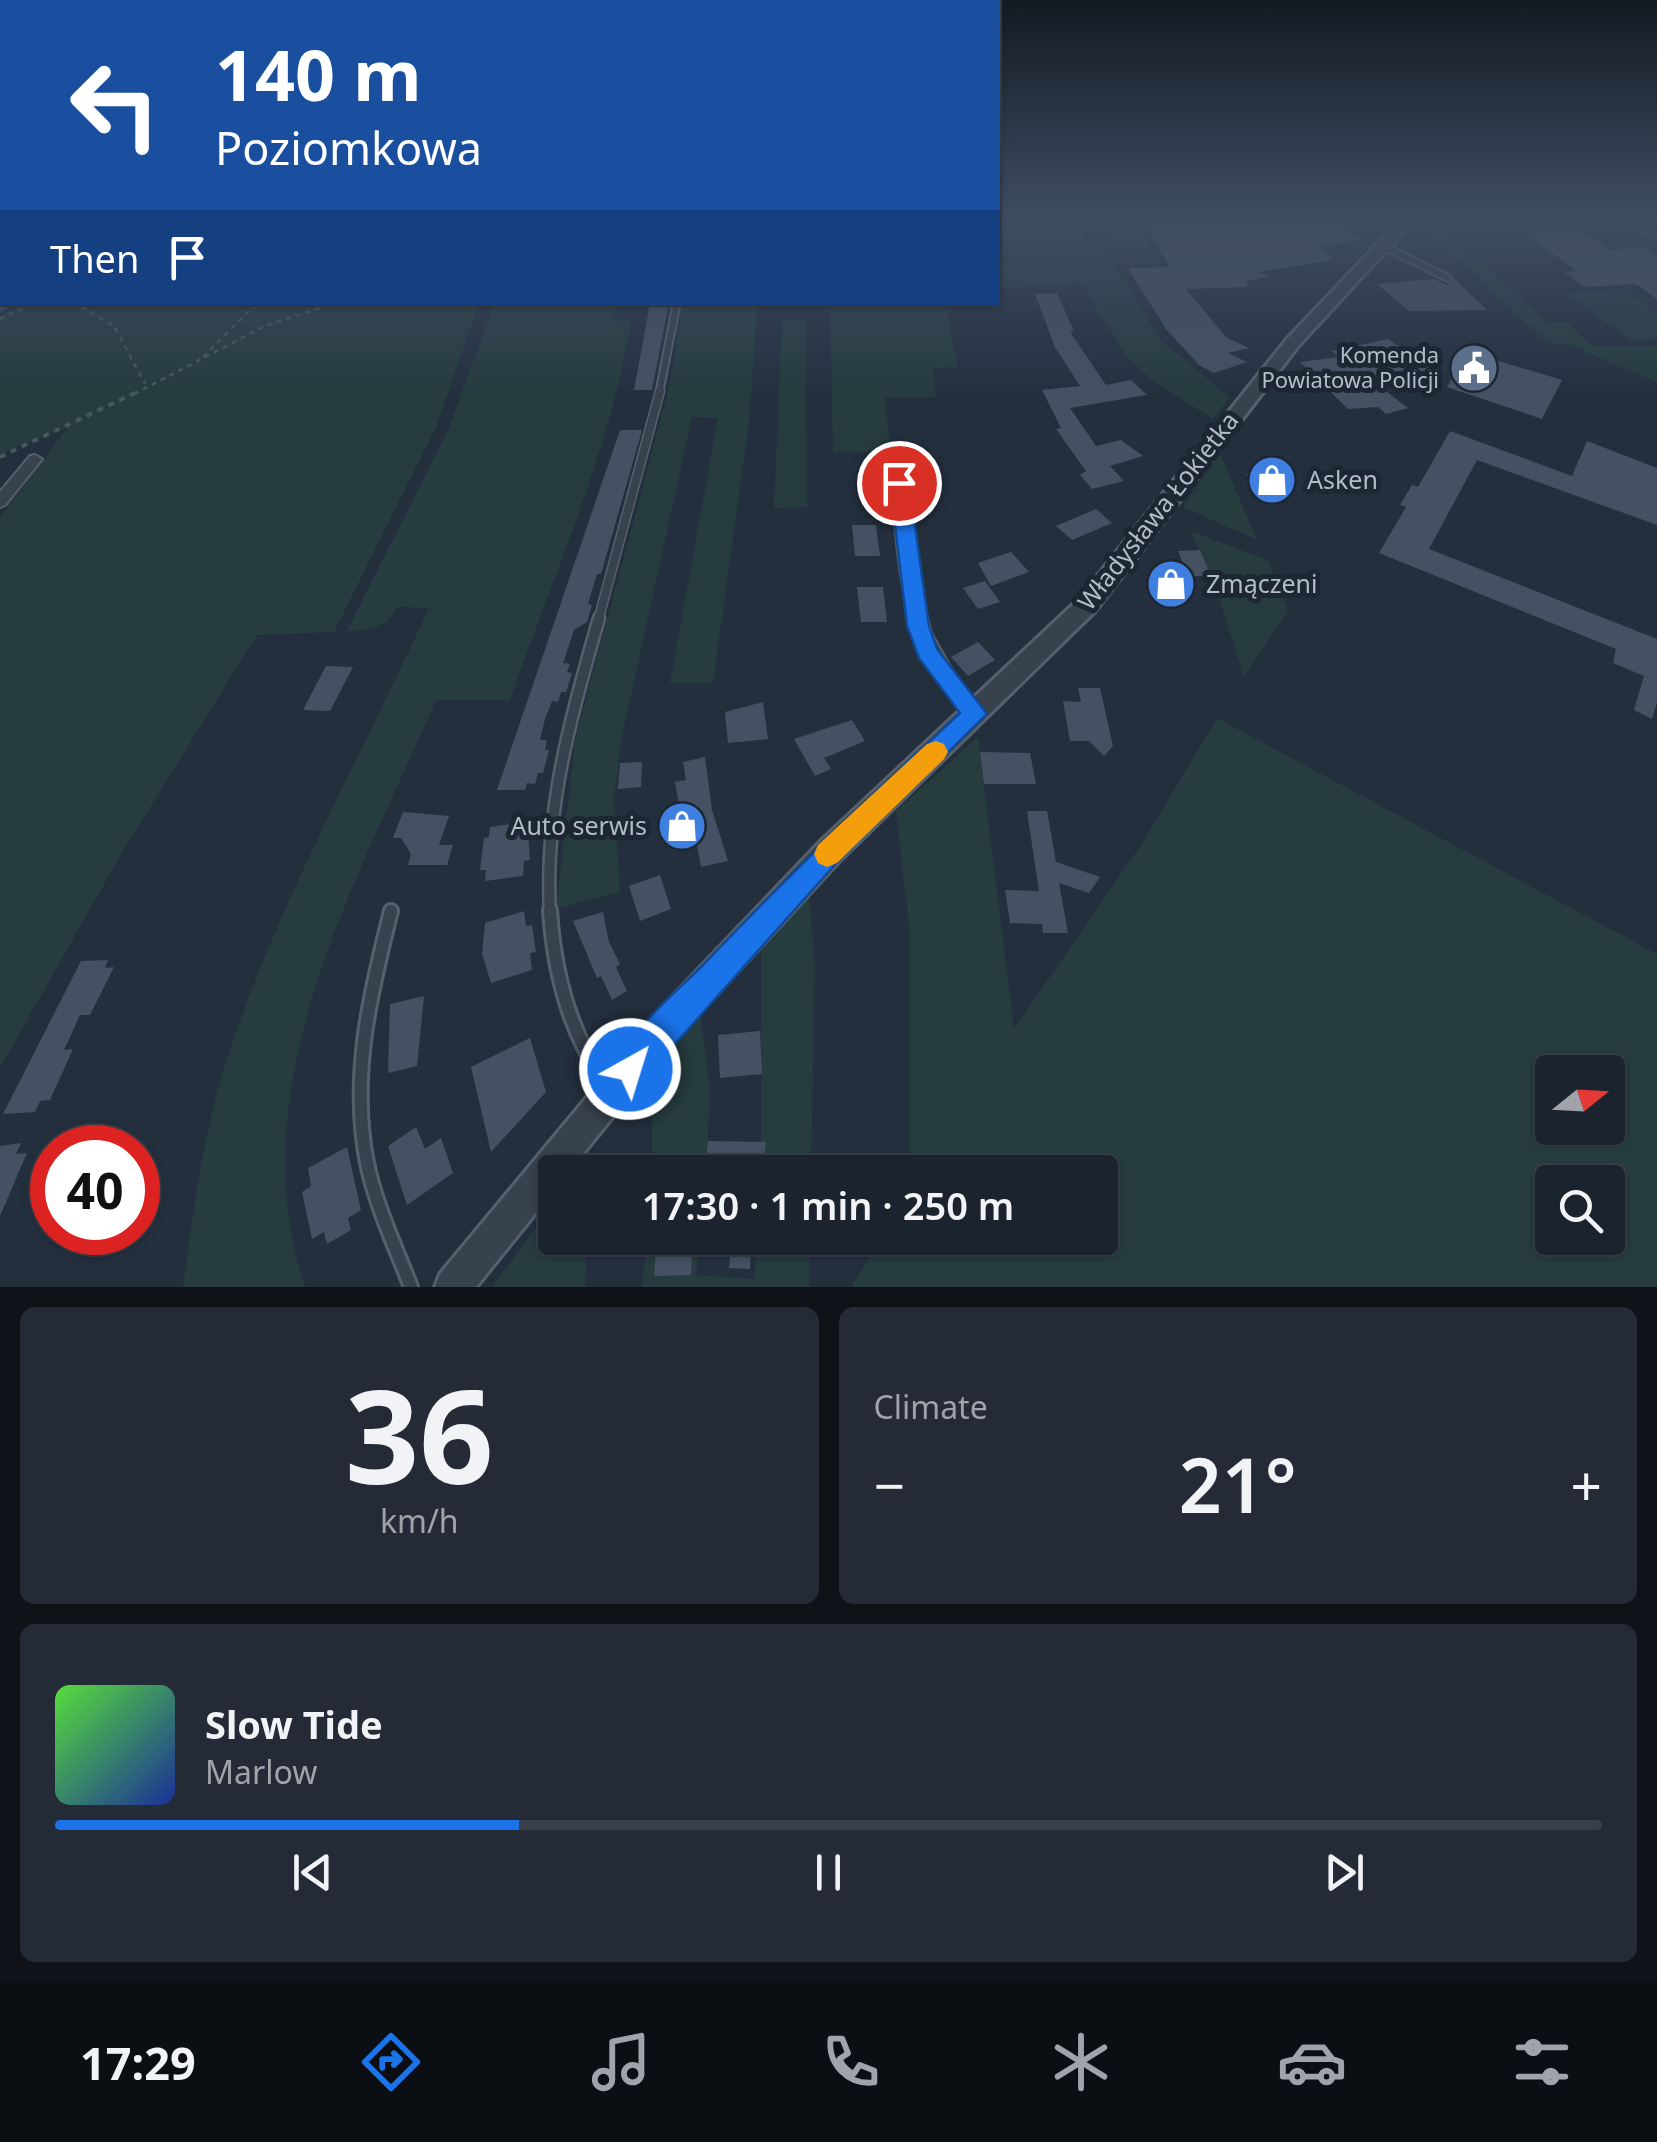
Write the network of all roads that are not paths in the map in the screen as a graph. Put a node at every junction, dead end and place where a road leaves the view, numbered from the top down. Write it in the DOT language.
graph roads {
  1 [pos="1354,276"];
  2 [pos="1444,276"];
  3 [pos="1448,278"];
  4 [pos="677,305"];
  5 [pos="36,459"];
  6 [pos="899,483"];
  7 [pos="0,502"];
  8 [pos="975,714"];
  9 [pos="391,910"];
  10 [pos="612,1092"];
  11 [pos="411,1287"];
  12 [pos="453,1287"];
  1 -- 8 [label="street, Władysława Łokietka"];
  2 -- 3 [label="lane"];
  4 -- 10 [label="lane"];
  5 -- 7 [label="street"];
  6 -- 8 [label="street"];
  8 -- 10 [label="street, Władysława Łokietka"];
  9 -- 11 [label="lane"];
  10 -- 12 [label="street, Władysława Łokietka"];
}
